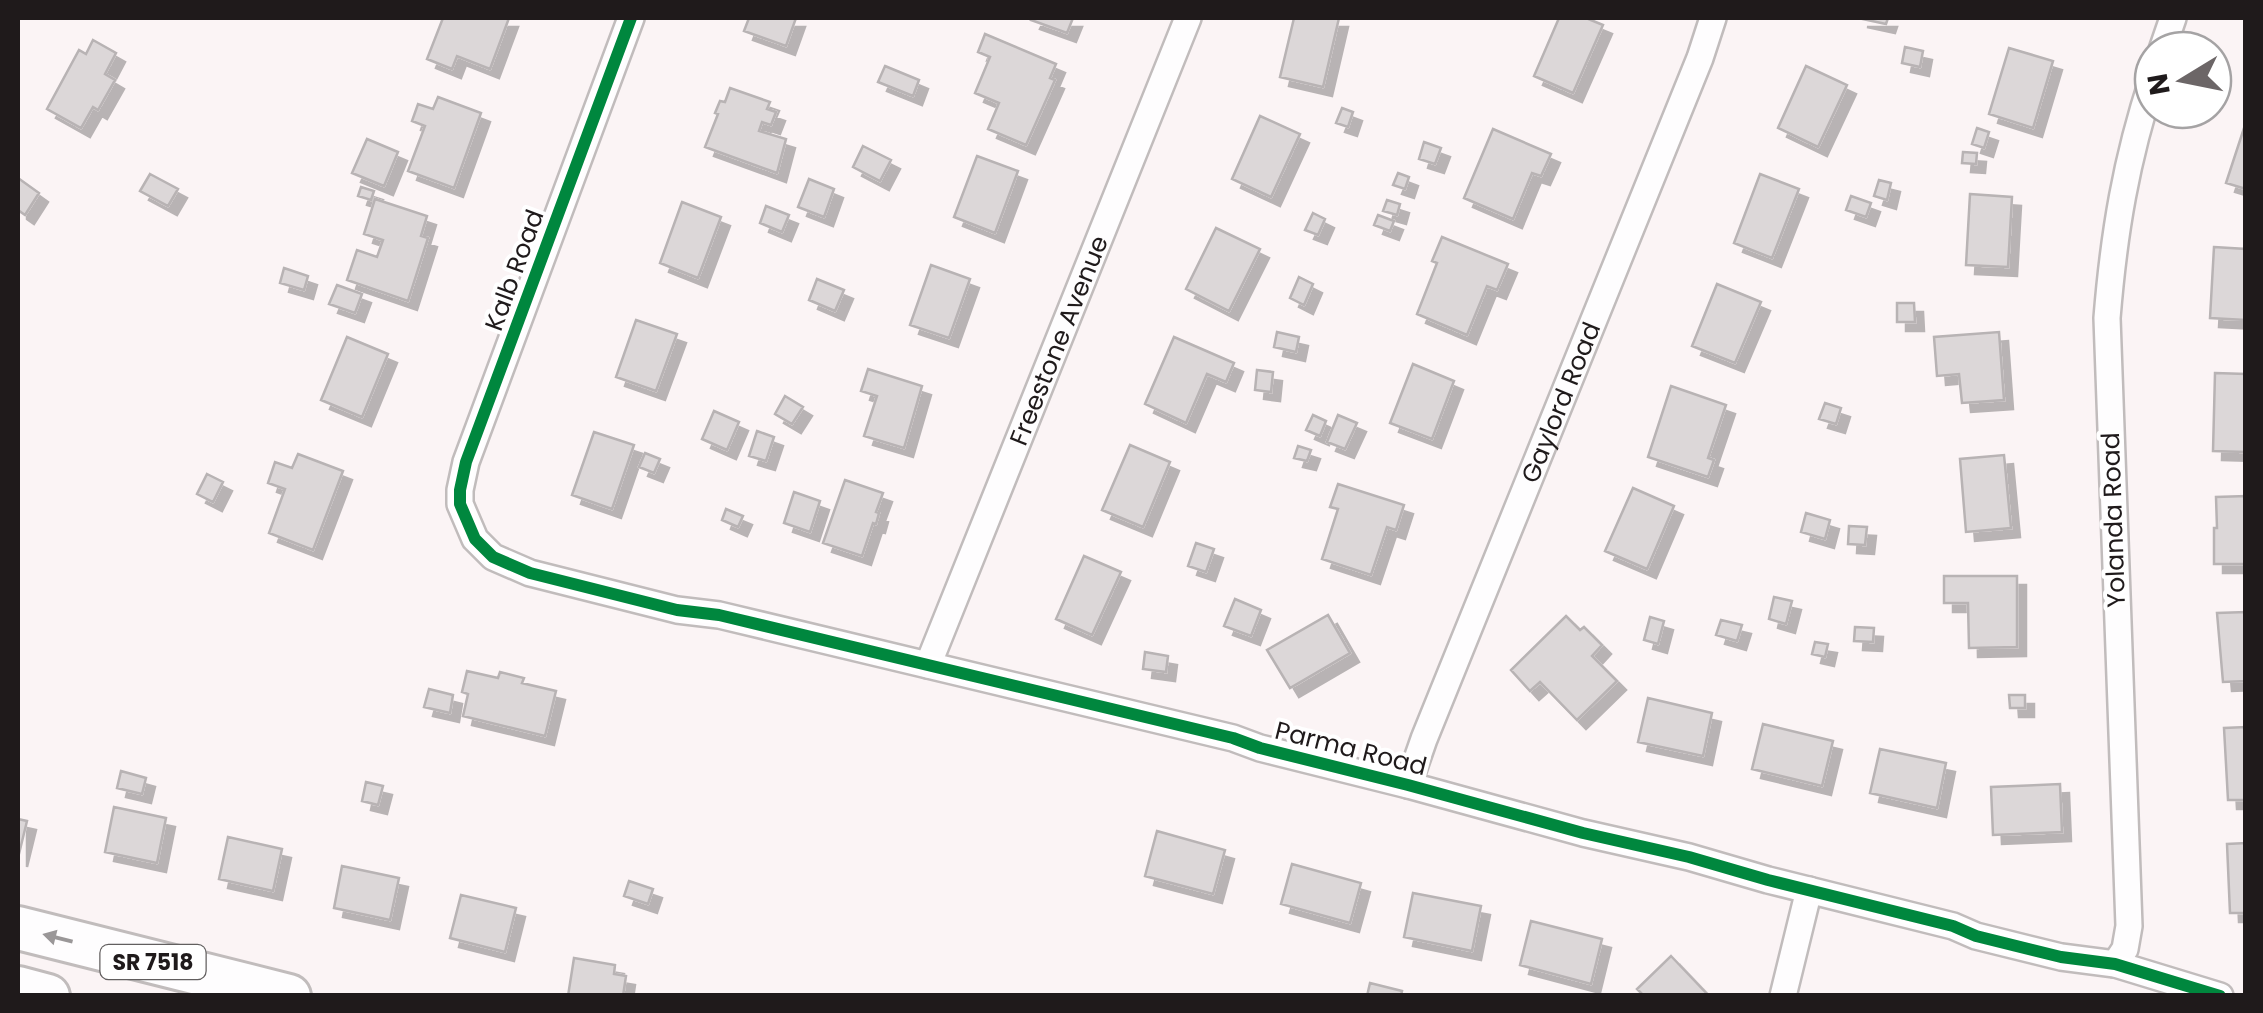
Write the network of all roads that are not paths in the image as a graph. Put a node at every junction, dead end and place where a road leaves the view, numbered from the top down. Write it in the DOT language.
graph roads {
  1 [pos="631,18"];
  2 [pos="1188,18"];
  3 [pos="1712,18"];
  4 [pos="2138,130"];
  5 [pos="475,539"];
  6 [pos="928,664"];
  7 [pos="1408,784"];
  8 [pos="1809,890"];
  9 [pos="18,928"];
  10 [pos="2115,964"];
  11 [pos="18,988"];
  12 [pos="48,996"];
  13 [pos="289,996"];
  14 [pos="1783,996"];
  15 [pos="2220,996"];
  1 -- 5 [label="street, Kalb Road"];
  2 -- 6 [label="street, Freestone Avenue"];
  3 -- 7 [label="street, Gaylord Road"];
  4 -- 10 [label="street, Yolanda Road"];
  5 -- 6 [label="street, Parma Road"];
  6 -- 7 [label="street, Parma Road"];
  7 -- 8 [label="street, Parma Road"];
  8 -- 10 [label="street, Parma Road"];
  8 -- 14 [label="street"];
  13 -- 9 [label="highway, SR 7518, one-way"];
  10 -- 15 [label="street, Parma Road"];
  11 -- 12 [label="highway"];
}
